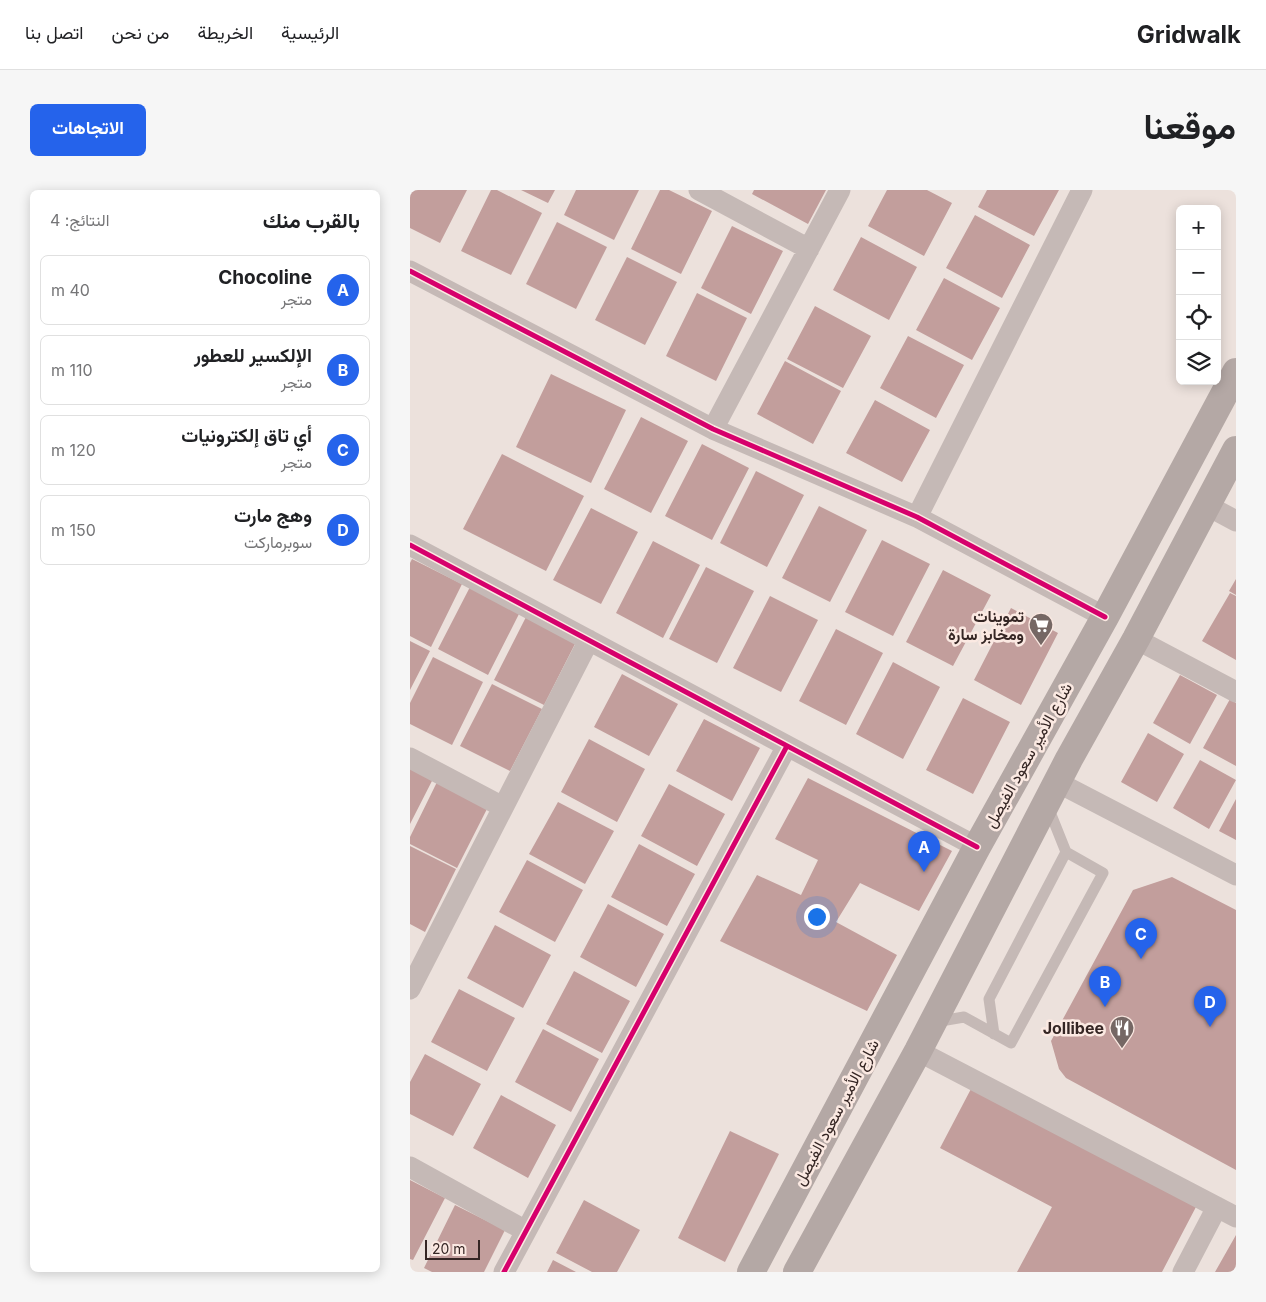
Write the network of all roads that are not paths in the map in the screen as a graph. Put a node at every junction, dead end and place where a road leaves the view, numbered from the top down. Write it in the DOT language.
graph roads {
  1 [pos="699,190"];
  2 [pos="840,190"];
  3 [pos="1082,190"];
  4 [pos="809,249"];
  5 [pos="410,271"];
  6 [pos="1236,372"];
  7 [pos="713,430"];
  8 [pos="1236,450"];
  9 [pos="1208,506"];
  10 [pos="917,517"];
  11 [pos="1236,521"];
  12 [pos="410,545"];
  13 [pos="1105,617"];
  14 [pos="1136,639"];
  15 [pos="589,640"];
  16 [pos="1236,692"];
  17 [pos="787,746"];
  18 [pos="410,758"];
  19 [pos="1052,792"];
  20 [pos="503,807"];
  21 [pos="976,847"];
  22 [pos="1066,852"];
  23 [pos="1236,875"];
  24 [pos="416,962"];
  25 [pos="410,989"];
  26 [pos="933,1022"];
  27 [pos="994,1034"];
  28 [pos="918,1051"];
  29 [pos="410,1168"];
  30 [pos="1217,1207"];
  31 [pos="1236,1217"];
  32 [pos="526,1231"];
  33 [pos="504,1272"];
  34 [pos="751,1272"];
  35 [pos="797,1272"];
  36 [pos="1183,1272"];
  1 -- 4 [label="street"];
  2 -- 4 [label="street"];
  3 -- 10 [label="street"];
  4 -- 7 [label="street"];
  5 -- 7 [label="street"];
  6 -- 13 [label="main road, شارع الأمير سعود الفيصل"];
  7 -- 10 [label="street"];
  8 -- 9 [label="main road"];
  9 -- 11 [label="street"];
  9 -- 14 [label="main road"];
  10 -- 13 [label="street"];
  12 -- 15 [label="street"];
  13 -- 21 [label="main road, شارع الأمير سعود الفيصل"];
  14 -- 16 [label="street"];
  14 -- 19 [label="main road"];
  15 -- 17 [label="street"];
  15 -- 20 [label="street"];
  17 -- 21 [label="street"];
  17 -- 32 [label="street"];
  18 -- 20 [label="street"];
  19 -- 22 [label="lane"];
  19 -- 23 [label="street"];
  19 -- 26 [label="main road"];
  20 -- 24 [label="street"];
  21 -- 34 [label="main road, شارع الأمير سعود الفيصل"];
  22 -- 27 [label="lane"];
  22 -- 27 [label="lane"];
  24 -- 25 [label="street"];
  26 -- 27 [label="lane"];
  26 -- 28 [label="main road"];
  28 -- 30 [label="street"];
  28 -- 35 [label="main road"];
  29 -- 32 [label="street"];
  30 -- 31 [label="street"];
  30 -- 36 [label="street"];
  32 -- 33 [label="street"];
}
